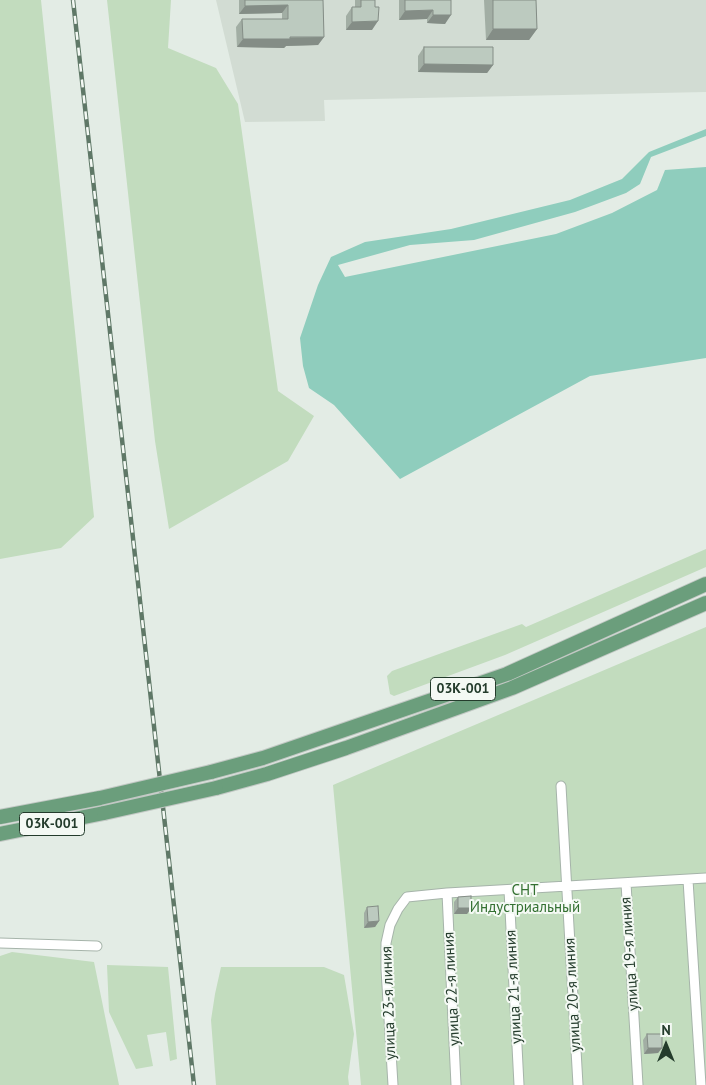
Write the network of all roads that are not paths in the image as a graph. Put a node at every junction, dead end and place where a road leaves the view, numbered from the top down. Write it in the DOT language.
graph roads {
  1 [pos="706,584"];
  2 [pos="706,603"];
  3 [pos="561,786"];
  4 [pos="0,817"];
  5 [pos="0,834"];
  6 [pos="706,878"];
  7 [pos="688,880"];
  8 [pos="626,883"];
  9 [pos="567,886"];
  10 [pos="509,890"];
  11 [pos="447,893"];
  12 [pos="0,943"];
  13 [pos="97,946"];
  14 [pos="393,1085"];
  15 [pos="456,1085"];
  16 [pos="519,1085"];
  17 [pos="578,1085"];
  18 [pos="638,1085"];
  19 [pos="701,1085"];
  1 -- 4 [label="main road, 03К-001, bridge"];
  2 -- 5 [label="main road, 03К-001, bridge"];
  3 -- 9 [label="street, улица 20-я линия"];
  6 -- 7 [label="street"];
  7 -- 8 [label="street"];
  7 -- 19 [label="street"];
  8 -- 9 [label="street"];
  8 -- 18 [label="street, улица 19-я линия"];
  9 -- 10 [label="street"];
  9 -- 17 [label="street, улица 20-я линия"];
  10 -- 11 [label="street"];
  10 -- 16 [label="street, улица 21-я линия"];
  11 -- 14 [label="street, улица 23-я линия"];
  11 -- 15 [label="street, улица 22-я линия"];
  12 -- 13 [label="street"];
}
